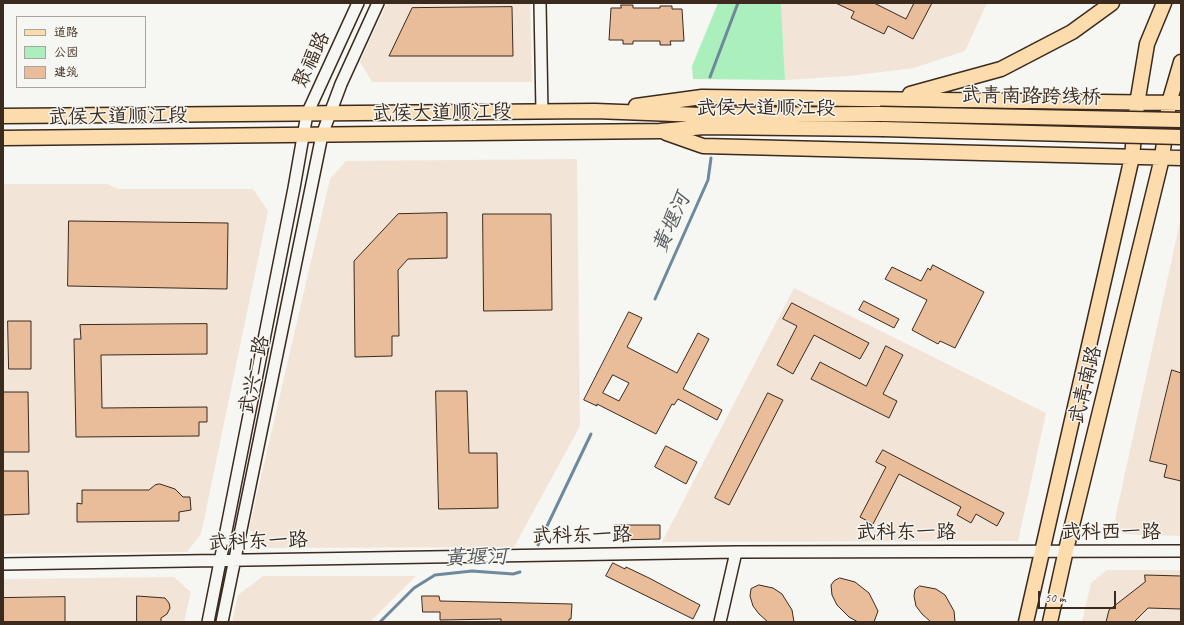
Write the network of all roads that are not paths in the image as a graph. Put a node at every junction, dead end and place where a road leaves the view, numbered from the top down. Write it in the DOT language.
graph roads {
  1 [pos="358,3"];
  2 [pos="378,3"];
  3 [pos="540,3"];
  4 [pos="1112,3"];
  5 [pos="1164,3"];
  6 [pos="1181,62"];
  7 [pos="897,98"];
  8 [pos="1175,103"];
  9 [pos="1137,104"];
  10 [pos="594,111"];
  11 [pos="542,112"];
  12 [pos="307,114"];
  13 [pos="328,114"];
  14 [pos="880,114"];
  15 [pos="186,115"];
  16 [pos="3,116"];
  17 [pos="1181,120"];
  18 [pos="882,129"];
  19 [pos="660,131"];
  20 [pos="302,134"];
  21 [pos="322,135"];
  22 [pos="188,136"];
  23 [pos="1181,137"];
  24 [pos="3,138"];
  25 [pos="1132,157"];
  26 [pos="1162,158"];
  27 [pos="1181,158"];
  28 [pos="1042,550"];
  29 [pos="1066,550"];
  30 [pos="1181,551"];
  31 [pos="736,552"];
  32 [pos="235,559"];
  33 [pos="220,562"];
  34 [pos="3,564"];
  35 [pos="208,622"];
  36 [pos="222,622"];
  37 [pos="720,622"];
  38 [pos="1026,622"];
  39 [pos="1050,622"];
  1 -- 12 [label="street, 聚福路"];
  2 -- 13 [label="street, 武兴二路"];
  3 -- 11 [label="street"];
  4 -- 7 [label="main road"];
  5 -- 9 [label="main road, 武青南路"];
  6 -- 8 [label="main road, 武青南路"];
  7 -- 9 [label="main road"];
  7 -- 10 [label="main road"];
  8 -- 9 [label="main road"];
  8 -- 26 [label="main road, 武青南路"];
  9 -- 25 [label="main road, 武青南路"];
  10 -- 11 [label="main road, 武侯大道顺江段"];
  10 -- 14 [label="main road, 武侯大道顺江段"];
  11 -- 13 [label="main road, 武侯大道顺江段"];
  12 -- 13 [label="main road, 武侯大道顺江段"];
  12 -- 15 [label="main road, 武侯大道顺江段"];
  12 -- 20 [label="street, 聚福路"];
  13 -- 21 [label="street, 武兴二路"];
  14 -- 17 [label="main road, 武青南路跨线桥, bridge"];
  15 -- 16 [label="main road, 武侯大道顺江段"];
  15 -- 22 [label="main road"];
  18 -- 19 [label="main road, 武侯大道顺江段"];
  18 -- 23 [label="main road, 武青南路跨线桥, bridge"];
  19 -- 21 [label="main road, 武侯大道顺江段"];
  19 -- 25 [label="main road"];
  20 -- 21 [label="main road, 武侯大道顺江段"];
  20 -- 22 [label="main road, 武侯大道顺江段"];
  20 -- 33 [label="street, 聚福路"];
  21 -- 32 [label="street, 武兴二路"];
  22 -- 24 [label="main road, 武侯大道顺江段"];
  25 -- 26 [label="main road"];
  25 -- 28 [label="main road, 武青南路"];
  26 -- 27 [label="main road"];
  26 -- 29 [label="main road, 武青南路"];
  28 -- 29 [label="street, 武科西一路"];
  28 -- 31 [label="street, 武科东一路"];
  28 -- 38 [label="main road, 武青南路"];
  29 -- 30 [label="street, 武科西一路"];
  29 -- 39 [label="main road, 武青南路"];
  31 -- 32 [label="street, 武科东一路"];
  31 -- 37 [label="street"];
  32 -- 33 [label="street, 武科东一路"];
  32 -- 36 [label="street, 武兴二路"];
  33 -- 34 [label="street, 武科东一路"];
  33 -- 35 [label="street, 聚福路"];
}
